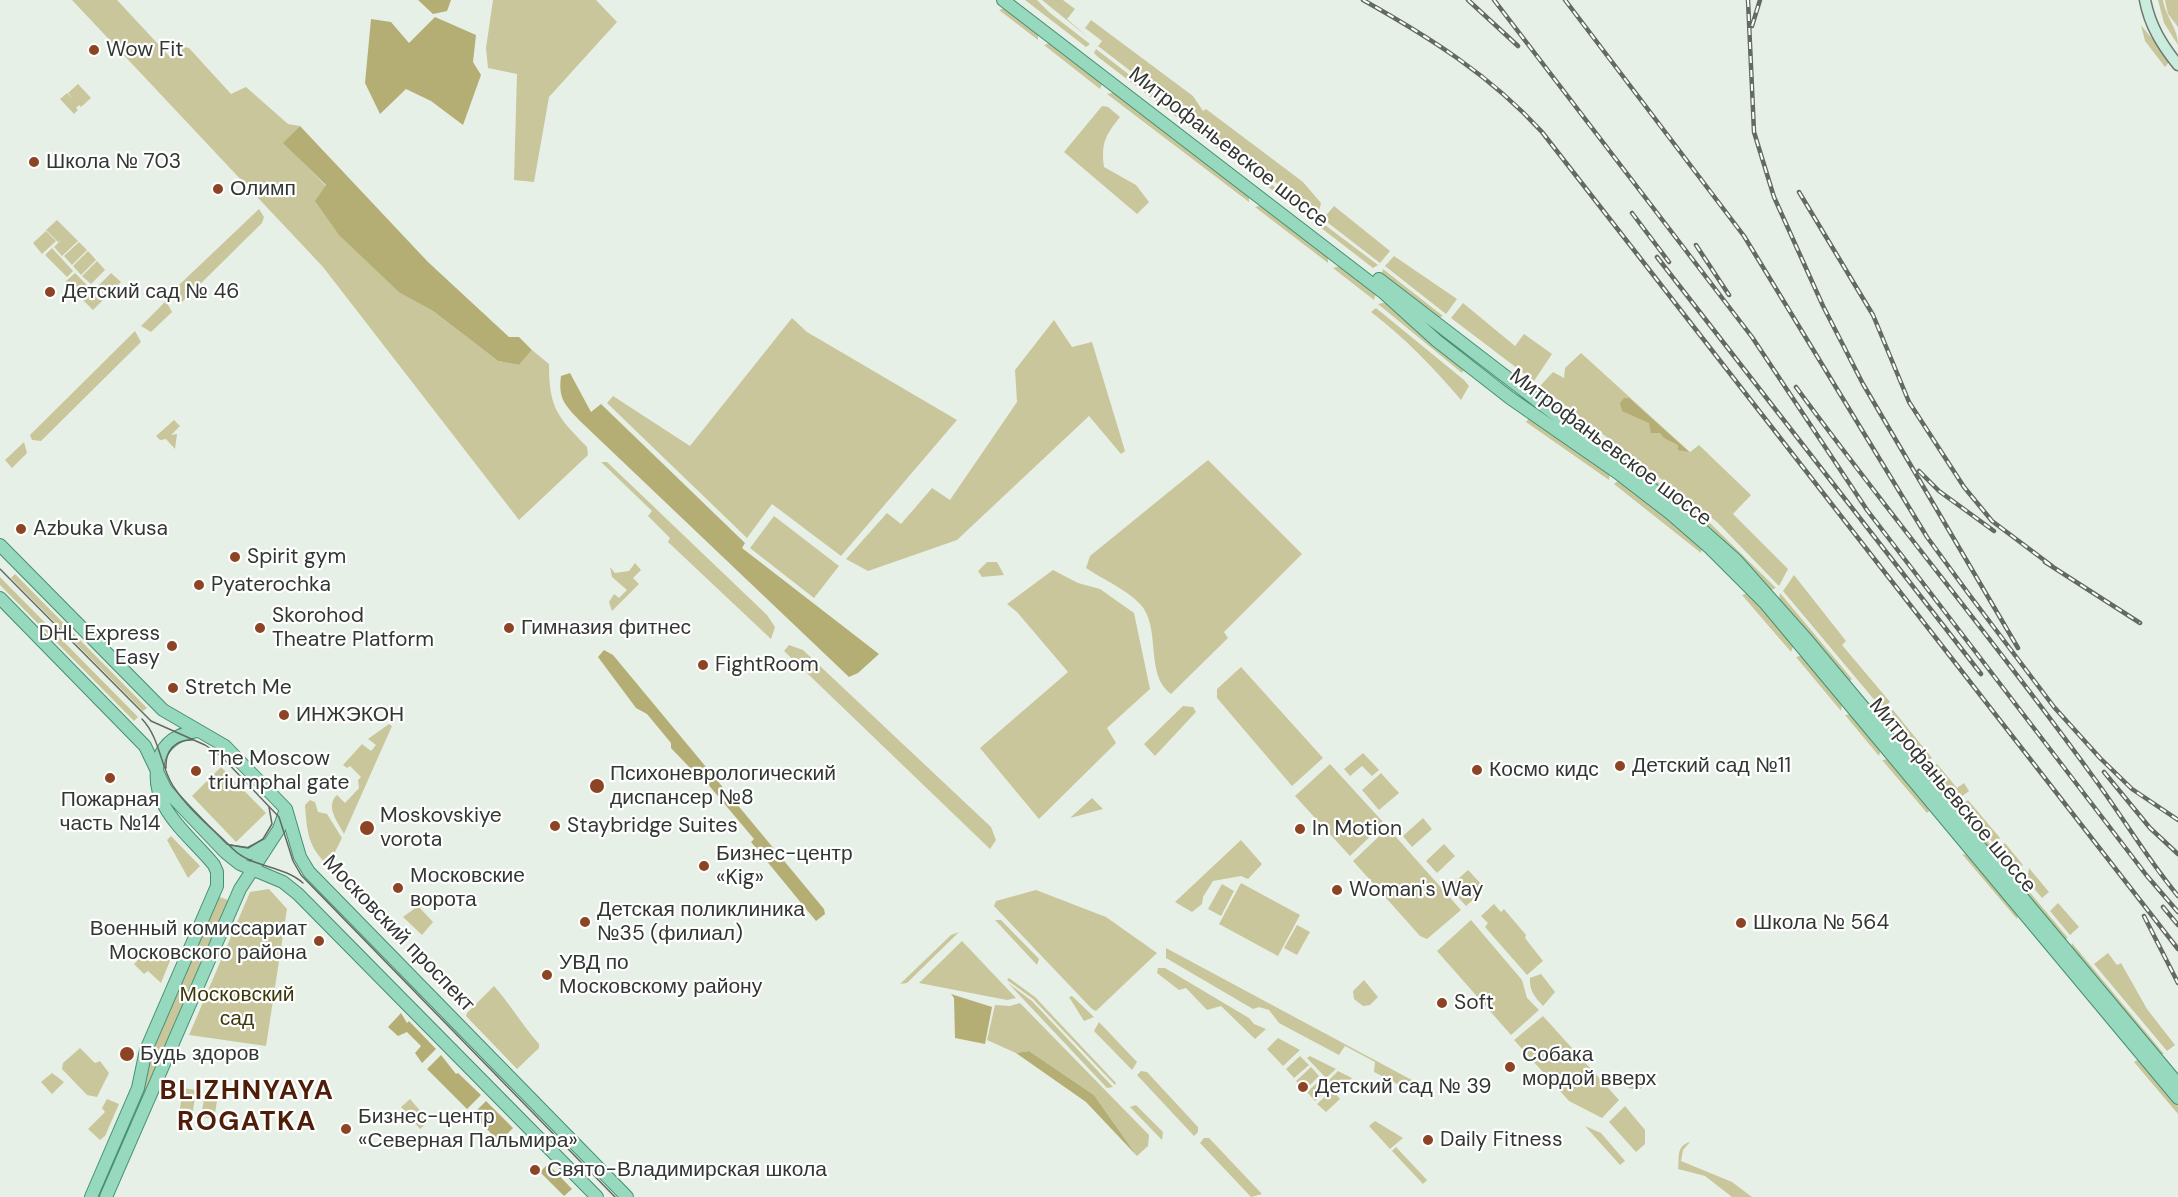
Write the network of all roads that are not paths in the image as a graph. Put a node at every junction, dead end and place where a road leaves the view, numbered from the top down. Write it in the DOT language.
graph roads {
  1 [pos="1003,0"];
  2 [pos="1017,0"];
  3 [pos="2145,0"];
  4 [pos="2178,65"];
  5 [pos="0,545"];
  6 [pos="0,598"];
  7 [pos="198,731"];
  8 [pos="157,777"];
  9 [pos="286,809"];
  10 [pos="272,840"];
  11 [pos="219,846"];
  12 [pos="252,869"];
  13 [pos="2178,1084"];
  14 [pos="2178,1098"];
  15 [pos="91,1197"];
  16 [pos="106,1197"];
  17 [pos="597,1197"];
  18 [pos="627,1197"];
  1 -- 14 [label="main road, Митрофаньевское шоссе"];
  2 -- 13 [label="main road, Митрофаньевское шоссе"];
  3 -- 4 [label="main road"];
  5 -- 7 [label="main road, Московский проспект"];
  6 -- 8 [label="main road, Московский проспект"];
  7 -- 8 [label="main road"];
  7 -- 9 [label="main road, Московский проспект"];
  8 -- 11 [label="main road, Московский проспект"];
  8 -- 15 [label="main road"];
  9 -- 10 [label="main road"];
  9 -- 18 [label="main road, Московский проспект"];
  10 -- 11 [label="main road"];
  10 -- 12 [label="main road"];
  11 -- 12 [label="main road, Московский проспект"];
  12 -- 16 [label="main road"];
  12 -- 17 [label="main road, Московский проспект"];
}
